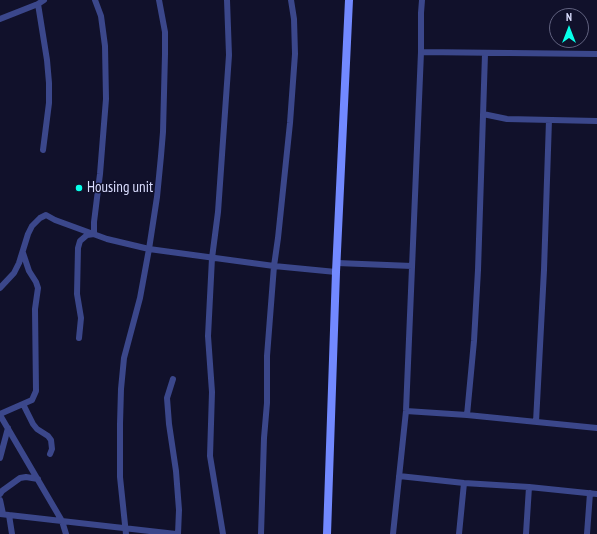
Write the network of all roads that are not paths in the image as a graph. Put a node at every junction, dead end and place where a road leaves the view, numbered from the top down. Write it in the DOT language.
graph roads {
  1 [pos="44,0"];
  2 [pos="95,0"];
  3 [pos="159,0"];
  4 [pos="227,0"];
  5 [pos="291,0"];
  6 [pos="349,0"];
  7 [pos="422,0"];
  8 [pos="38,4"];
  9 [pos="0,18"];
  10 [pos="421,52"];
  11 [pos="485,54"];
  12 [pos="597,54"];
  13 [pos="483,114"];
  14 [pos="549,120"];
  15 [pos="597,121"];
  16 [pos="43,150"];
  17 [pos="94,234"];
  18 [pos="149,249"];
  19 [pos="23,253"];
  20 [pos="212,258"];
  21 [pos="274,266"];
  22 [pos="412,266"];
  23 [pos="336,267"];
  24 [pos="0,288"];
  25 [pos="79,338"];
  26 [pos="173,379"];
  27 [pos="23,404"];
  28 [pos="406,411"];
  29 [pos="0,414"];
  30 [pos="467,415"];
  31 [pos="536,422"];
  32 [pos="8,428"];
  33 [pos="597,428"];
  34 [pos="50,454"];
  35 [pos="0,458"];
  36 [pos="399,476"];
  37 [pos="38,479"];
  38 [pos="464,483"];
  39 [pos="529,487"];
  40 [pos="590,493"];
  41 [pos="0,494"];
  42 [pos="597,494"];
  43 [pos="0,500"];
  44 [pos="4,514"];
  45 [pos="62,521"];
  46 [pos="126,531"];
  47 [pos="12,534"];
  48 [pos="66,534"];
  49 [pos="177,534"];
  50 [pos="223,534"];
  51 [pos="261,534"];
  52 [pos="327,534"];
  53 [pos="393,534"];
  54 [pos="460,534"];
  55 [pos="526,534"];
  56 [pos="587,534"];
  1 -- 8 [label="street"];
  2 -- 17 [label="street"];
  3 -- 18 [label="street"];
  4 -- 20 [label="street"];
  5 -- 21 [label="street"];
  6 -- 23 [label="street"];
  7 -- 10 [label="street"];
  8 -- 9 [label="street"];
  8 -- 16 [label="street"];
  10 -- 11 [label="street"];
  10 -- 22 [label="street"];
  11 -- 12 [label="street"];
  11 -- 13 [label="street"];
  13 -- 14 [label="street"];
  13 -- 30 [label="street"];
  14 -- 15 [label="street"];
  14 -- 31 [label="street"];
  17 -- 18 [label="street"];
  17 -- 19 [label="street"];
  17 -- 25 [label="street"];
  18 -- 20 [label="street"];
  18 -- 46 [label="street"];
  19 -- 24 [label="street"];
  19 -- 27 [label="street"];
  20 -- 21 [label="street"];
  20 -- 50 [label="street"];
  21 -- 23 [label="street"];
  21 -- 51 [label="street"];
  22 -- 23 [label="street"];
  22 -- 28 [label="street"];
  23 -- 52 [label="street"];
  26 -- 49 [label="street"];
  27 -- 29 [label="street"];
  27 -- 34 [label="street"];
  28 -- 30 [label="street"];
  28 -- 36 [label="street"];
  29 -- 32 [label="street"];
  30 -- 31 [label="street"];
  31 -- 33 [label="street"];
  32 -- 35 [label="street"];
  32 -- 37 [label="street"];
  36 -- 38 [label="street"];
  36 -- 53 [label="street"];
  37 -- 41 [label="street"];
  37 -- 45 [label="street"];
  38 -- 39 [label="street"];
  38 -- 54 [label="street"];
  39 -- 40 [label="street"];
  39 -- 55 [label="street"];
  40 -- 42 [label="street"];
  40 -- 56 [label="street"];
  43 -- 44 [label="street"];
  44 -- 45 [label="street"];
  44 -- 47 [label="street"];
  45 -- 46 [label="street"];
  45 -- 48 [label="street"];
  46 -- 49 [label="street"];
}
